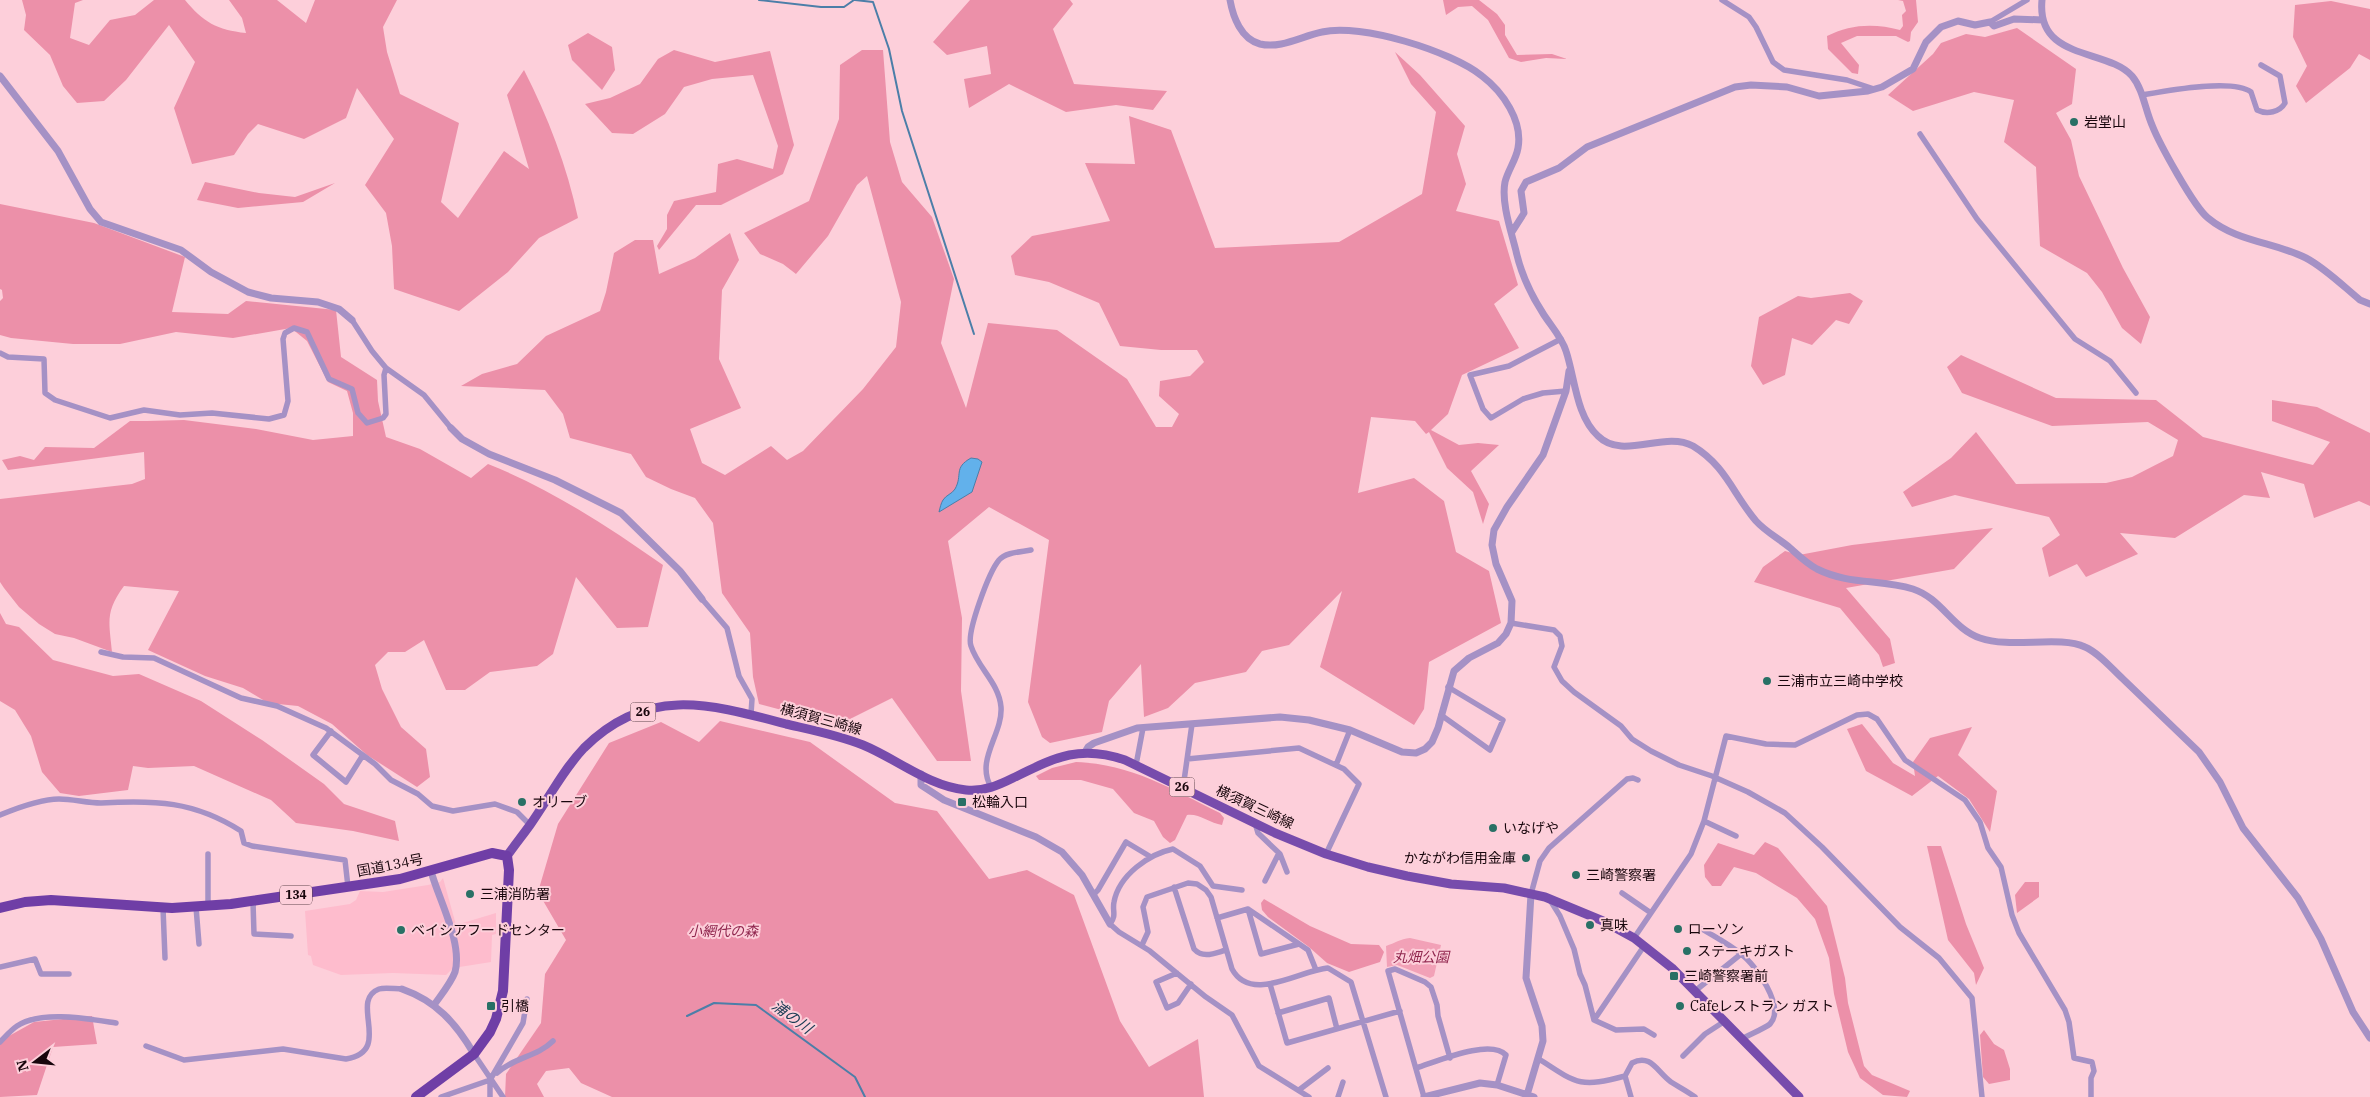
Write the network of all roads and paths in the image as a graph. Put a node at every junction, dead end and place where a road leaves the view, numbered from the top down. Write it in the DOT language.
graph roads {
  1 [pos="1230,0"];
  2 [pos="1722,0"];
  3 [pos="2027,0"];
  4 [pos="2042,0"];
  5 [pos="2043,20"];
  6 [pos="1990,22"];
  7 [pos="2261,64"];
  8 [pos="0,76"];
  9 [pos="1874,90"];
  10 [pos="2142,95"];
  11 [pos="1920,134"];
  12 [pos="1512,232"];
  13 [pos="2370,304"];
  14 [pos="352,320"];
  15 [pos="1561,339"];
  16 [pos="0,353"];
  17 [pos="386,368"];
  18 [pos="1570,368"];
  19 [pos="1566,391"];
  20 [pos="2136,393"];
  21 [pos="451,428"];
  22 [pos="1031,550"];
  23 [pos="702,599"];
  24 [pos="1511,623"];
  25 [pos="100,652"];
  26 [pos="1448,687"];
  27 [pos="750,714"];
  28 [pos="1441,715"];
  29 [pos="1192,724"];
  30 [pos="1143,728"];
  31 [pos="1350,730"];
  32 [pos="331,731"];
  33 [pos="1085,752"];
  34 [pos="363,755"];
  35 [pos="1187,759"];
  36 [pos="1136,764"];
  37 [pos="1336,764"];
  38 [pos="920,774"];
  39 [pos="1716,778"];
  40 [pos="1638,780"];
  41 [pos="991,787"];
  42 [pos="1183,788"];
  43 [pos="0,816"];
  44 [pos="1704,821"];
  45 [pos="1255,823"];
  46 [pos="530,825"];
  47 [pos="1736,836"];
  48 [pos="1279,853"];
  49 [pos="208,854"];
  50 [pos="1326,854"];
  51 [pos="506,856"];
  52 [pos="1151,857"];
  53 [pos="431,871"];
  54 [pos="1287,872"];
  55 [pos="1265,881"];
  56 [pos="348,887"];
  57 [pos="1174,887"];
  58 [pos="1242,890"];
  59 [pos="1622,893"];
  60 [pos="1094,894"];
  61 [pos="1531,894"];
  62 [pos="1549,898"];
  63 [pos="253,902"];
  64 [pos="208,906"];
  65 [pos="196,907"];
  66 [pos="0,908"];
  67 [pos="163,908"];
  68 [pos="1248,909"];
  69 [pos="1651,913"];
  70 [pos="1217,918"];
  71 [pos="1110,924"];
  72 [pos="1702,929"];
  73 [pos="291,936"];
  74 [pos="1634,938"];
  75 [pos="199,944"];
  76 [pos="1299,944"];
  77 [pos="1142,945"];
  78 [pos="1644,946"];
  79 [pos="1226,950"];
  80 [pos="1741,954"];
  81 [pos="165,958"];
  82 [pos="0,967"];
  83 [pos="1316,970"];
  84 [pos="1177,973"];
  85 [pos="69,974"];
  86 [pos="1191,984"];
  87 [pos="1270,984"];
  88 [pos="402,989"];
  89 [pos="1695,991"];
  90 [pos="527,999"];
  91 [pos="434,1004"];
  92 [pos="1400,1011"];
  93 [pos="1278,1013"];
  94 [pos="1594,1020"];
  95 [pos="1364,1021"];
  96 [pos="1725,1021"];
  97 [pos="116,1023"];
  98 [pos="1338,1029"];
  99 [pos="1654,1035"];
  100 [pos="2370,1038"];
  101 [pos="1742,1039"];
  102 [pos="553,1041"];
  103 [pos="0,1042"];
  104 [pos="146,1046"];
  105 [pos="474,1054"];
  106 [pos="1683,1056"];
  107 [pos="1450,1058"];
  108 [pos="1539,1059"];
  109 [pos="1328,1068"];
  110 [pos="1416,1068"];
  111 [pos="1625,1076"];
  112 [pos="491,1078"];
  113 [pos="1342,1082"];
  114 [pos="1497,1085"];
  115 [pos="1298,1090"];
  116 [pos="1530,1096"];
  117 [pos="416,1097"];
  118 [pos="441,1097"];
  119 [pos="490,1097"];
  120 [pos="503,1097"];
  121 [pos="1309,1097"];
  122 [pos="1338,1097"];
  123 [pos="1386,1097"];
  124 [pos="1424,1097"];
  125 [pos="1631,1097"];
  126 [pos="1695,1097"];
  127 [pos="1799,1097"];
  128 [pos="1982,1097"];
  129 [pos="2091,1097"];
  1 -- 12 [label="street"];
  2 -- 9 [label="street"];
  3 -- 6 [label="street"];
  4 -- 5 [label="street"];
  5 -- 6 [label="street"];
  5 -- 10 [label="street"];
  6 -- 9 [label="street"];
  7 -- 10 [label="street"];
  8 -- 14 [label="street"];
  9 -- 12 [label="street"];
  10 -- 13 [label="street"];
  11 -- 20 [label="street"];
  12 -- 15 [label="street"];
  14 -- 17 [label="street"];
  15 -- 18 [label="street"];
  15 -- 19 [label="street"];
  16 -- 17 [label="street"];
  17 -- 21 [label="street"];
  18 -- 19 [label="street"];
  18 -- 100 [label="street"];
  19 -- 24 [label="street"];
  21 -- 23 [label="street"];
  22 -- 41 [label="street"];
  23 -- 27 [label="street"];
  24 -- 26 [label="street"];
  24 -- 39 [label="street"];
  25 -- 32 [label="street"];
  26 -- 28 [label="street"];
  26 -- 28 [label="street"];
  27 -- 38 [label="main road, 横須賀三崎線 / 26"];
  27 -- 46 [label="main road, 横須賀三崎線 / 26"];
  28 -- 31 [label="street"];
  29 -- 30 [label="street"];
  29 -- 31 [label="street"];
  29 -- 35 [label="street"];
  30 -- 33 [label="street"];
  30 -- 36 [label="street"];
  31 -- 37 [label="street"];
  32 -- 34 [label="street"];
  32 -- 34 [label="street"];
  33 -- 36 [label="main road, 横須賀三崎線 / 26"];
  33 -- 41 [label="main road, 横須賀三崎線 / 26"];
  34 -- 46 [label="street"];
  35 -- 37 [label="street"];
  35 -- 42 [label="street"];
  36 -- 42 [label="main road, 横須賀三崎線 / 26"];
  37 -- 50 [label="street"];
  38 -- 41 [label="main road, 横須賀三崎線 / 26"];
  38 -- 60 [label="street"];
  39 -- 44 [label="street"];
  39 -- 128 [label="street"];
  39 -- 129 [label="street"];
  40 -- 61 [label="street"];
  42 -- 45 [label="main road, 横須賀三崎線 / 26"];
  43 -- 56 [label="street"];
  44 -- 47 [label="street"];
  44 -- 69 [label="street"];
  45 -- 48 [label="street"];
  45 -- 50 [label="main road, 横須賀三崎線 / 26"];
  46 -- 51 [label="main road, 横須賀三崎線 / 26"];
  48 -- 54 [label="street"];
  48 -- 55 [label="street"];
  49 -- 64 [label="street"];
  50 -- 61 [label="main road, 横須賀三崎線 / 26"];
  51 -- 53 [label="highway, 国道134号 / 134"];
  51 -- 105 [label="highway"];
  52 -- 58 [label="street"];
  52 -- 60 [label="street"];
  52 -- 71 [label="street"];
  53 -- 56 [label="highway, 国道134号 / 134"];
  53 -- 91 [label="street"];
  56 -- 63 [label="highway, 国道134号 / 134"];
  57 -- 70 [label="street"];
  57 -- 77 [label="street"];
  57 -- 79 [label="street"];
  59 -- 69 [label="street"];
  60 -- 71 [label="street"];
  61 -- 62 [label="main road, 横須賀三崎線 / 26"];
  61 -- 108 [label="street"];
  62 -- 74 [label="main road, 横須賀三崎線 / 26"];
  62 -- 94 [label="street"];
  63 -- 64 [label="highway, 国道134号 / 134"];
  63 -- 73 [label="street"];
  64 -- 65 [label="highway, 国道134号 / 134"];
  65 -- 67 [label="highway, 国道134号 / 134"];
  65 -- 75 [label="street"];
  66 -- 67 [label="highway, 国道134号 / 134"];
  67 -- 81 [label="street"];
  68 -- 70 [label="street"];
  68 -- 76 [label="street"];
  68 -- 76 [label="street"];
  69 -- 74 [label="street"];
  70 -- 79 [label="street"];
  71 -- 77 [label="street"];
  72 -- 80 [label="street"];
  74 -- 78 [label="main road, 横須賀三崎線 / 26"];
  76 -- 83 [label="street"];
  77 -- 84 [label="street"];
  78 -- 89 [label="main road, 横須賀三崎線 / 26"];
  78 -- 94 [label="street"];
  79 -- 87 [label="street"];
  80 -- 89 [label="street"];
  80 -- 101 [label="street"];
  82 -- 85 [label="street"];
  83 -- 87 [label="street"];
  83 -- 95 [label="street"];
  84 -- 86 [label="street"];
  84 -- 86 [label="street"];
  86 -- 115 [label="street"];
  87 -- 93 [label="street"];
  88 -- 91 [label="street"];
  88 -- 104 [label="street"];
  89 -- 96 [label="main road, 横須賀三崎線 / 26"];
  90 -- 112 [label="street"];
  91 -- 105 [label="street"];
  92 -- 95 [label="street"];
  92 -- 107 [label="street"];
  92 -- 110 [label="street"];
  93 -- 98 [label="street"];
  93 -- 98 [label="street"];
  94 -- 99 [label="street"];
  95 -- 98 [label="street"];
  95 -- 123 [label="street"];
  96 -- 101 [label="main road, 横須賀三崎線 / 26"];
  96 -- 106 [label="street"];
  97 -- 103 [label="street"];
  101 -- 127 [label="main road, 横須賀三崎線 / 26"];
  102 -- 112 [label="street"];
  105 -- 112 [label="street"];
  105 -- 117 [label="highway"];
  107 -- 110 [label="street"];
  107 -- 114 [label="street"];
  108 -- 111 [label="street"];
  108 -- 116 [label="street"];
  109 -- 115 [label="street"];
  110 -- 124 [label="street"];
  111 -- 125 [label="street"];
  111 -- 126 [label="street"];
  112 -- 118 [label="street"];
  112 -- 119 [label="street"];
  112 -- 120 [label="street"];
  113 -- 122 [label="street"];
  114 -- 116 [label="street"];
  114 -- 124 [label="street"];
  115 -- 121 [label="street"];
}
